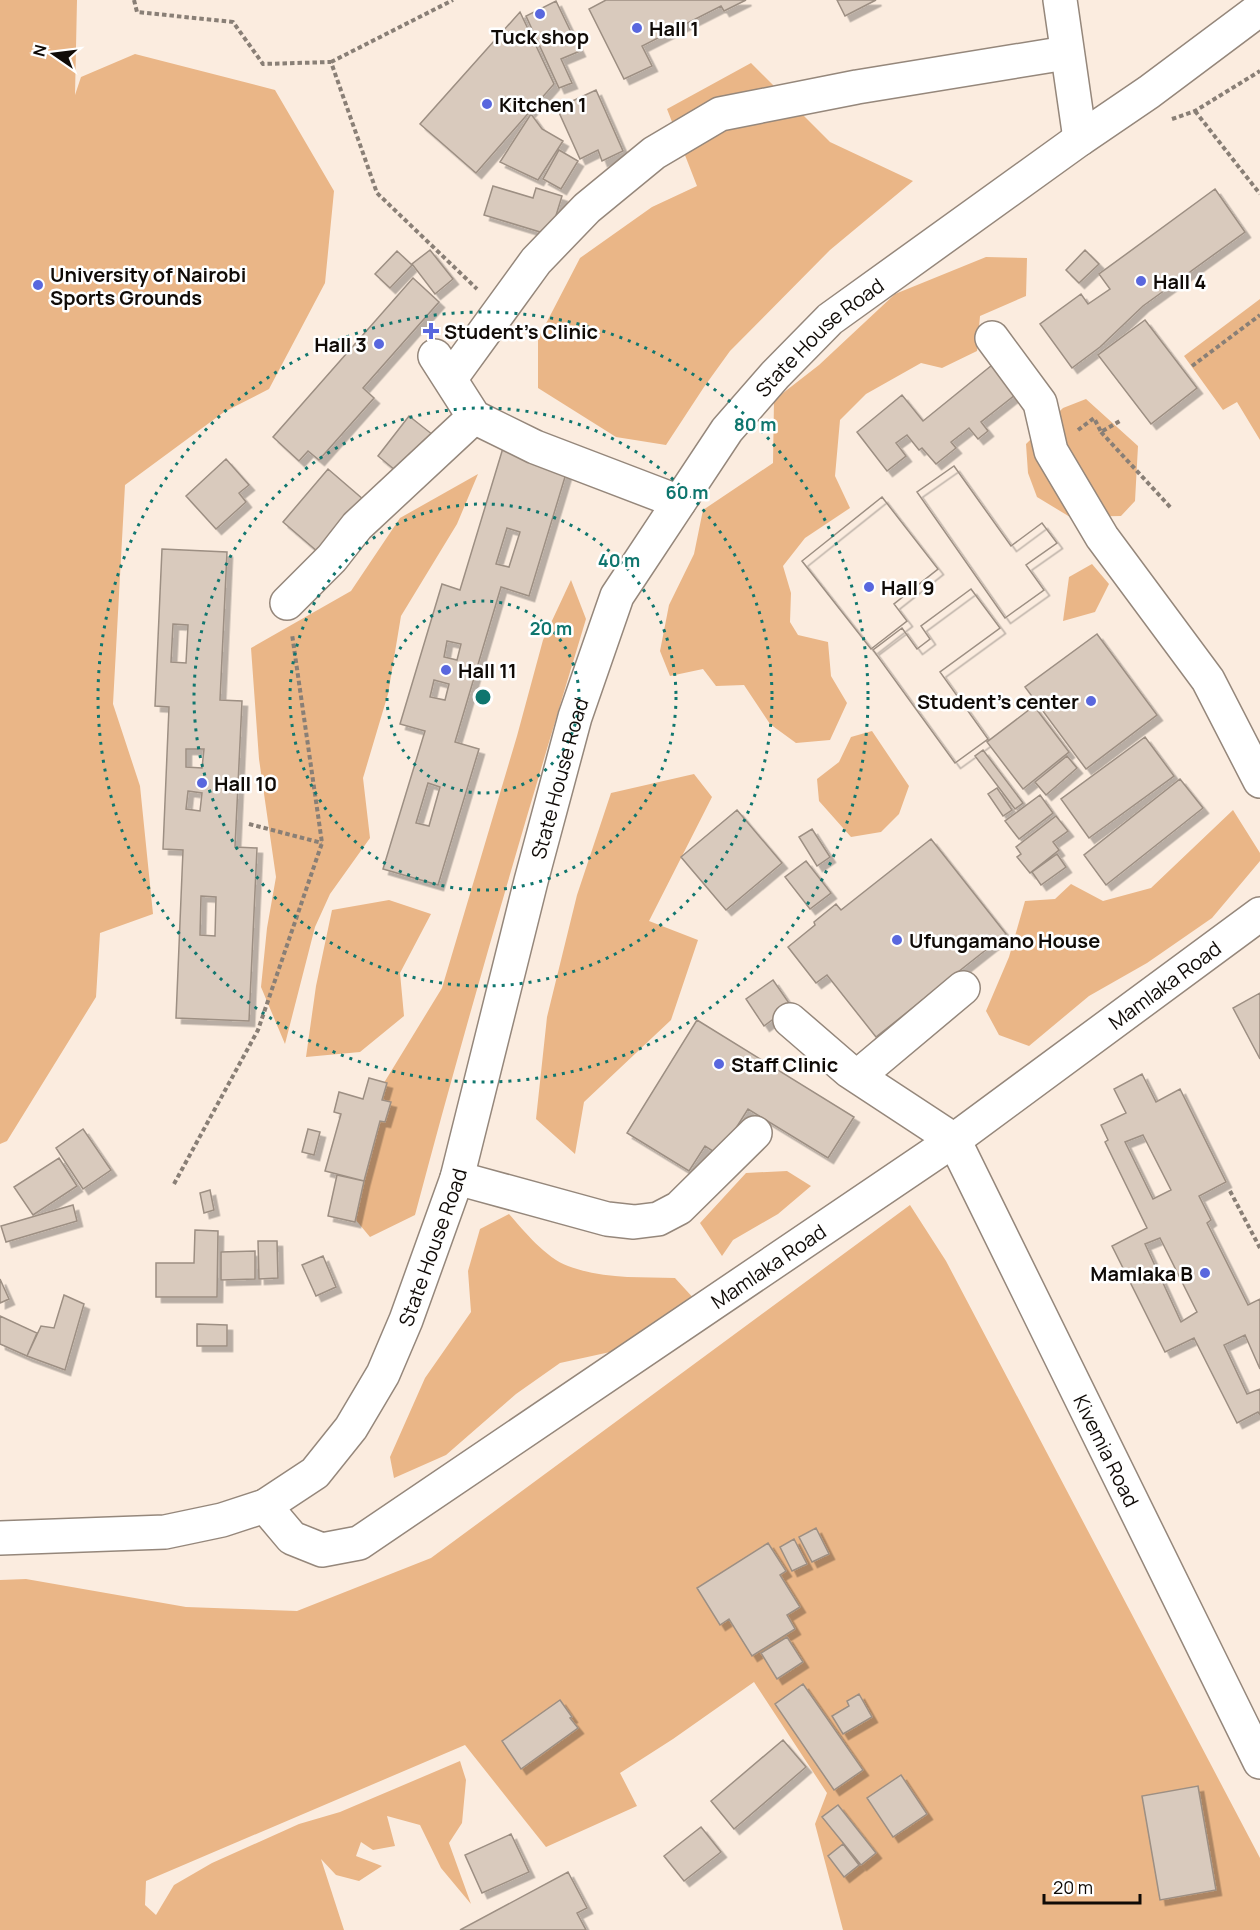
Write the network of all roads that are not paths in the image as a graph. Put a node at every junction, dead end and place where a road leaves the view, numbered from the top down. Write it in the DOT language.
graph roads {
  1 [pos="1060,0"];
  2 [pos="1260,9"];
  3 [pos="1066,53"];
  4 [pos="1080,139"];
  5 [pos="992,338"];
  6 [pos="474,417"];
  7 [pos="679,502"];
  8 [pos="287,603"];
  9 [pos="1260,781"];
  10 [pos="1260,914"];
  11 [pos="963,988"];
  12 [pos="790,1020"];
  13 [pos="858,1076"];
  14 [pos="755,1132"];
  15 [pos="954,1140"];
  16 [pos="457,1178"];
  17 [pos="265,1506"];
  18 [pos="0,1538"];
  19 [pos="1260,1762"];
  1 -- 3 [label="street"];
  2 -- 4 [label="street, State House Road"];
  3 -- 4 [label="street"];
  3 -- 6 [label="street"];
  4 -- 7 [label="street, State House Road"];
  5 -- 9 [label="street"];
  6 -- 7 [label="street"];
  6 -- 8 [label="street"];
  7 -- 16 [label="street, State House Road"];
  10 -- 15 [label="street, Mamlaka Road"];
  11 -- 13 [label="street"];
  12 -- 13 [label="street"];
  13 -- 15 [label="street"];
  14 -- 16 [label="street"];
  15 -- 17 [label="street, Mamlaka Road"];
  15 -- 19 [label="street, Kivemia Road"];
  16 -- 17 [label="street, State House Road"];
  17 -- 18 [label="street, State House Road"];
}
